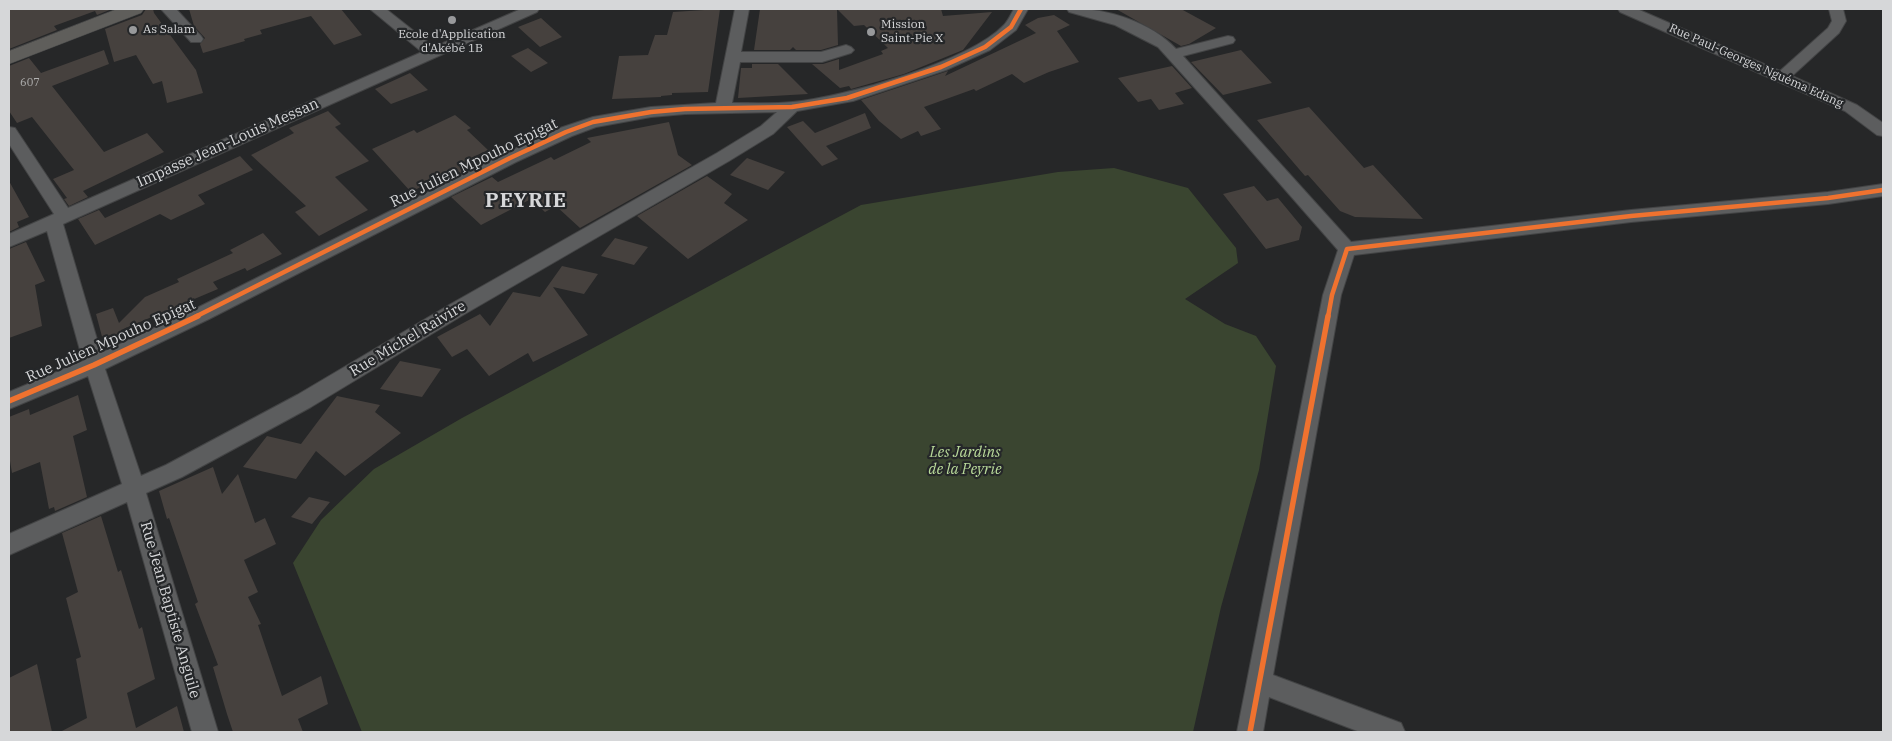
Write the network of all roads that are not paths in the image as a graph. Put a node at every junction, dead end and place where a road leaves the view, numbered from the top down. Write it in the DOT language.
graph roads {
  1 [pos="134,9"];
  2 [pos="168,9"];
  3 [pos="377,9"];
  4 [pos="532,9"];
  5 [pos="742,9"];
  6 [pos="1021,9"];
  7 [pos="1074,9"];
  8 [pos="1624,9"];
  9 [pos="1836,9"];
  10 [pos="196,39"];
  11 [pos="1228,40"];
  12 [pos="846,50"];
  13 [pos="432,52"];
  14 [pos="1173,54"];
  15 [pos="734,57"];
  16 [pos="9,58"];
  17 [pos="1782,78"];
  18 [pos="792,107"];
  19 [pos="724,108"];
  20 [pos="1883,131"];
  21 [pos="9,132"];
  22 [pos="1883,190"];
  23 [pos="59,218"];
  24 [pos="9,241"];
  25 [pos="1348,249"];
  26 [pos="94,366"];
  27 [pos="9,401"];
  28 [pos="134,488"];
  29 [pos="9,545"];
  30 [pos="1260,682"];
  31 [pos="205,732"];
  32 [pos="1250,732"];
  33 [pos="1392,732"];
  1 -- 16 [label="main road"];
  2 -- 10 [label="street"];
  3 -- 13 [label="street"];
  4 -- 13 [label="street, Impasse Jean-Louis Messan"];
  5 -- 15 [label="street"];
  6 -- 18 [label="street, Rue Julien Mpouho Epigat"];
  7 -- 14 [label="street"];
  8 -- 17 [label="street, Rue Paul-Georges Nguéma Edang"];
  9 -- 17 [label="street"];
  11 -- 14 [label="street"];
  12 -- 15 [label="street"];
  13 -- 23 [label="street, Impasse Jean-Louis Messan"];
  14 -- 25 [label="street"];
  15 -- 19 [label="street"];
  17 -- 20 [label="street, Rue Paul-Georges Nguéma Edang"];
  18 -- 19 [label="street, Rue Julien Mpouho Epigat"];
  18 -- 28 [label="street, Rue Michel Raivire"];
  19 -- 26 [label="street, Rue Julien Mpouho Epigat"];
  21 -- 23 [label="street, Rue Jean Baptiste Anguile"];
  22 -- 25 [label="street"];
  23 -- 24 [label="street, Impasse Jean-Louis Messan"];
  23 -- 26 [label="street, Rue Jean Baptiste Anguile"];
  25 -- 30 [label="street"];
  26 -- 27 [label="street, Rue Julien Mpouho Epigat"];
  26 -- 28 [label="street, Rue Jean Baptiste Anguile"];
  28 -- 29 [label="street, Rue Michel Raivire"];
  28 -- 31 [label="street, Rue Jean Baptiste Anguile"];
  30 -- 32 [label="street"];
  30 -- 33 [label="street"];
}
